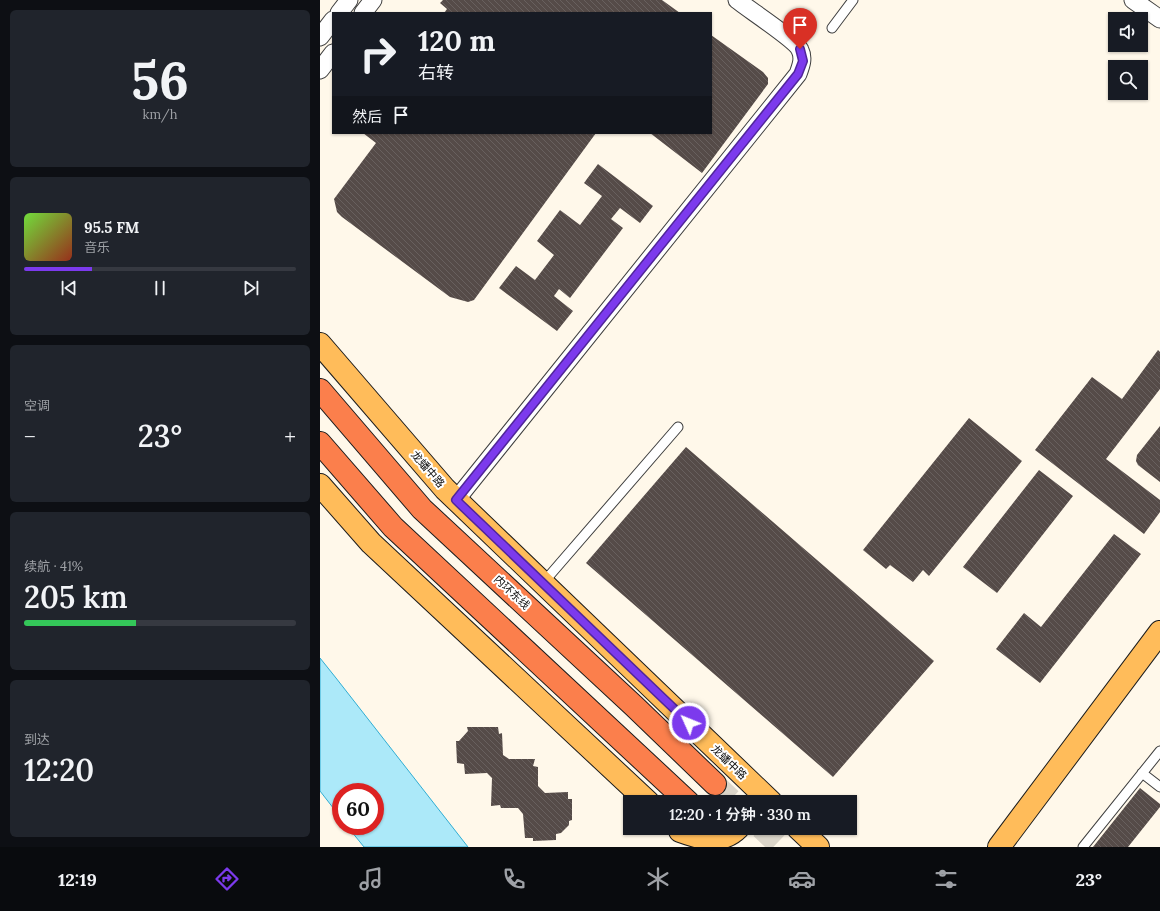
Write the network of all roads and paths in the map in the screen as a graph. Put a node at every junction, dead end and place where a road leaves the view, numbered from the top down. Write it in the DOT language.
graph roads {
  1 [pos="349,0"];
  2 [pos="373,0"];
  3 [pos="737,0"];
  4 [pos="853,0"];
  5 [pos="1134,0"];
  6 [pos="340,12"];
  7 [pos="364,12"];
  8 [pos="1160,20"];
  9 [pos="332,21"];
  10 [pos="832,28"];
  11 [pos="320,37"];
  12 [pos="332,54"];
  13 [pos="320,70"];
  14 [pos="320,344"];
  15 [pos="320,390"];
  16 [pos="678,427"];
  17 [pos="320,443"];
  18 [pos="320,484"];
  19 [pos="456,500"];
  20 [pos="543,583"];
  21 [pos="1160,632"];
  22 [pos="1160,751"];
  23 [pos="734,768"];
  24 [pos="1142,774"];
  25 [pos="716,784"];
  26 [pos="1160,787"];
  27 [pos="641,795"];
  28 [pos="680,795"];
  29 [pos="748,795"];
  30 [pos="763,795"];
  31 [pos="683,835"];
  32 [pos="692,835"];
  33 [pos="728,835"];
  34 [pos="805,835"];
  35 [pos="696,847"];
  36 [pos="818,847"];
  37 [pos="999,847"];
  38 [pos="1083,847"];
  1 -- 6 [label="street"];
  2 -- 7 [label="street"];
  3 -- 19 [label="street"];
  4 -- 10 [label="lane"];
  5 -- 8 [label="street"];
  9 -- 11 [label="street"];
  12 -- 13 [label="street"];
  14 -- 19 [label="main road, 龙蟠中路"];
  15 -- 25 [label="highway, 内环东线"];
  16 -- 20 [label="lane"];
  17 -- 28 [label="highway"];
  18 -- 27 [label="main road"];
  19 -- 20 [label="main road, 龙蟠中路"];
  20 -- 23 [label="main road, 龙蟠中路"];
  21 -- 37 [label="main road"];
  22 -- 24 [label="lane"];
  23 -- 29 [label="main road"];
  23 -- 30 [label="main road, 龙蟠中路"];
  24 -- 26 [label="lane"];
  24 -- 38 [label="lane"];
  31 -- 35 [label="main road"];
  32 -- 33 [label="main road"];
  34 -- 36 [label="main road"];
}
